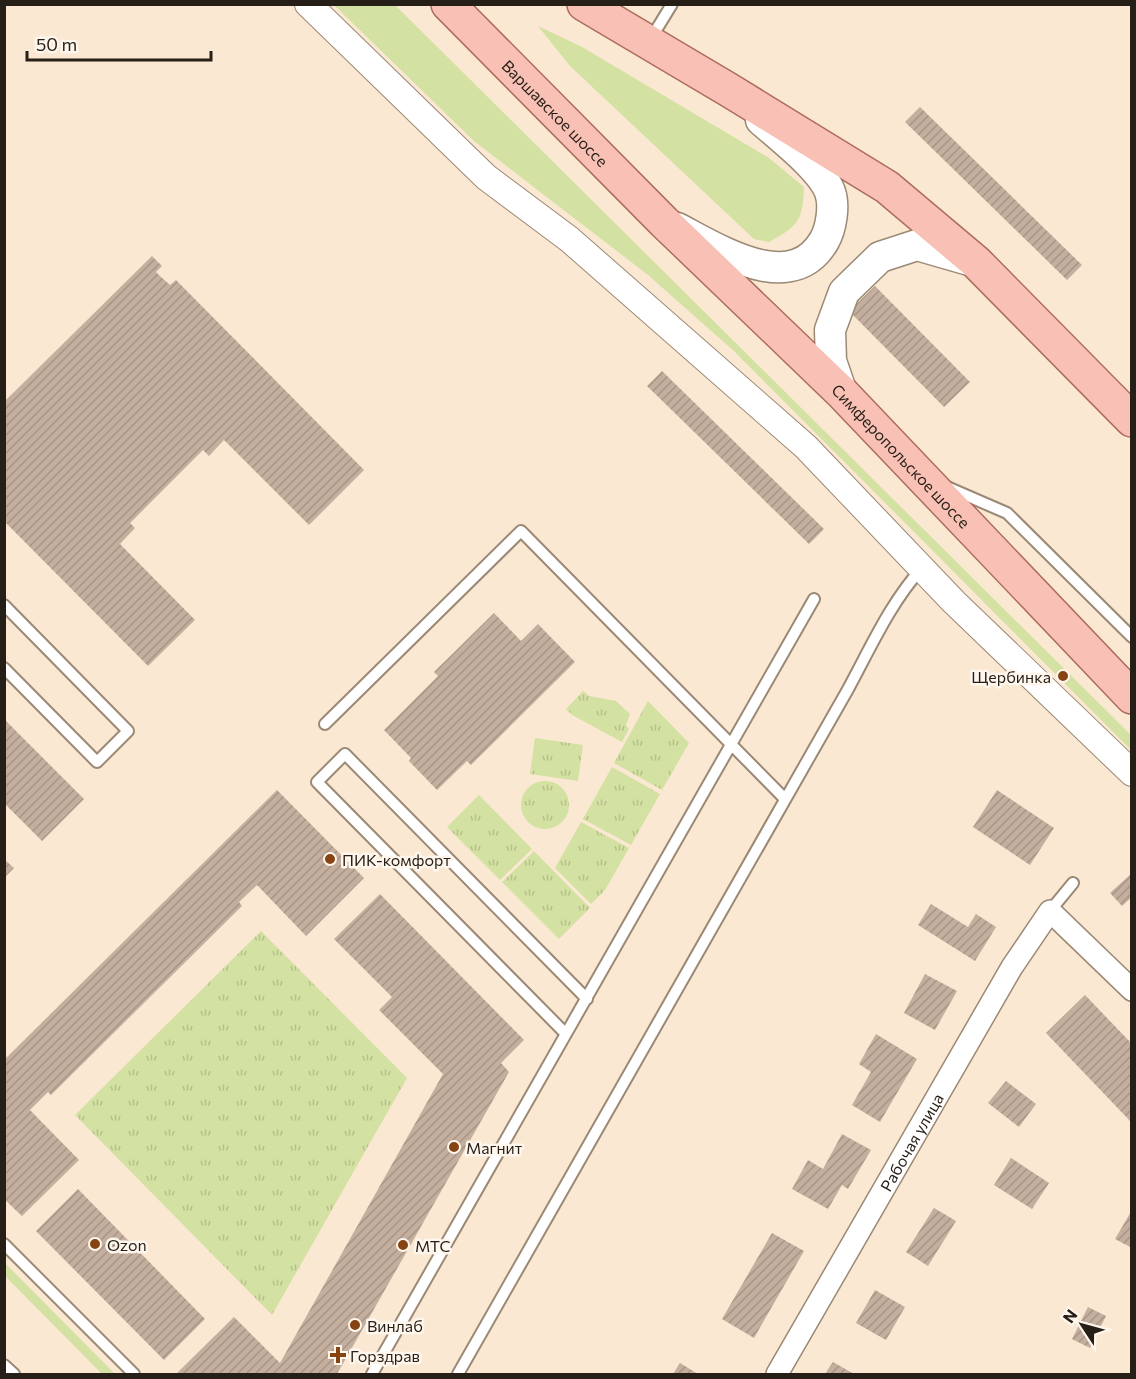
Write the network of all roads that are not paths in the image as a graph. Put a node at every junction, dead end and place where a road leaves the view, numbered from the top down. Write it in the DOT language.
graph roads {
  1 [pos="308,4"];
  2 [pos="448,4"];
  3 [pos="584,4"];
  4 [pos="672,4"];
  5 [pos="648,42"];
  6 [pos="729,90"];
  7 [pos="664,222"];
  8 [pos="975,262"];
  9 [pos="842,393"];
  10 [pos="1131,420"];
  11 [pos="919,475"];
  12 [pos="922,568"];
  13 [pos="814,599"];
  14 [pos="4,605"];
  15 [pos="1131,637"];
  16 [pos="4,668"];
  17 [pos="1131,697"];
  18 [pos="325,724"];
  19 [pos="731,745"];
  20 [pos="1131,773"];
  21 [pos="785,800"];
  22 [pos="1073,883"];
  23 [pos="1050,910"];
  24 [pos="1131,990"];
  25 [pos="587,999"];
  26 [pos="566,1034"];
  27 [pos="4,1244"];
  28 [pos="4,1365"];
  29 [pos="14,1374"];
  30 [pos="134,1374"];
  31 [pos="372,1374"];
  32 [pos="458,1374"];
  33 [pos="777,1374"];
  1 -- 12 [label="street"];
  2 -- 7 [label="main road, Варшавское шоссе"];
  3 -- 5 [label="main road"];
  4 -- 5 [label="lane"];
  5 -- 6 [label="main road"];
  6 -- 7 [label="main road"];
  6 -- 8 [label="main road"];
  7 -- 9 [label="main road, Симферопольское шоссе"];
  8 -- 9 [label="main road"];
  8 -- 10 [label="main road"];
  9 -- 11 [label="main road, Симферопольское шоссе"];
  11 -- 15 [label="lane"];
  11 -- 17 [label="main road, Симферопольское шоссе"];
  12 -- 20 [label="street"];
  12 -- 21 [label="lane"];
  13 -- 19 [label="lane"];
  14 -- 16 [label="lane"];
  18 -- 19 [label="lane"];
  19 -- 21 [label="lane"];
  19 -- 25 [label="lane"];
  21 -- 32 [label="lane"];
  22 -- 23 [label="lane"];
  23 -- 24 [label="street"];
  23 -- 33 [label="street, Рабочая улица"];
  25 -- 26 [label="lane"];
  25 -- 26 [label="lane"];
  26 -- 31 [label="lane"];
  27 -- 30 [label="lane"];
  28 -- 29 [label="lane"];
}
